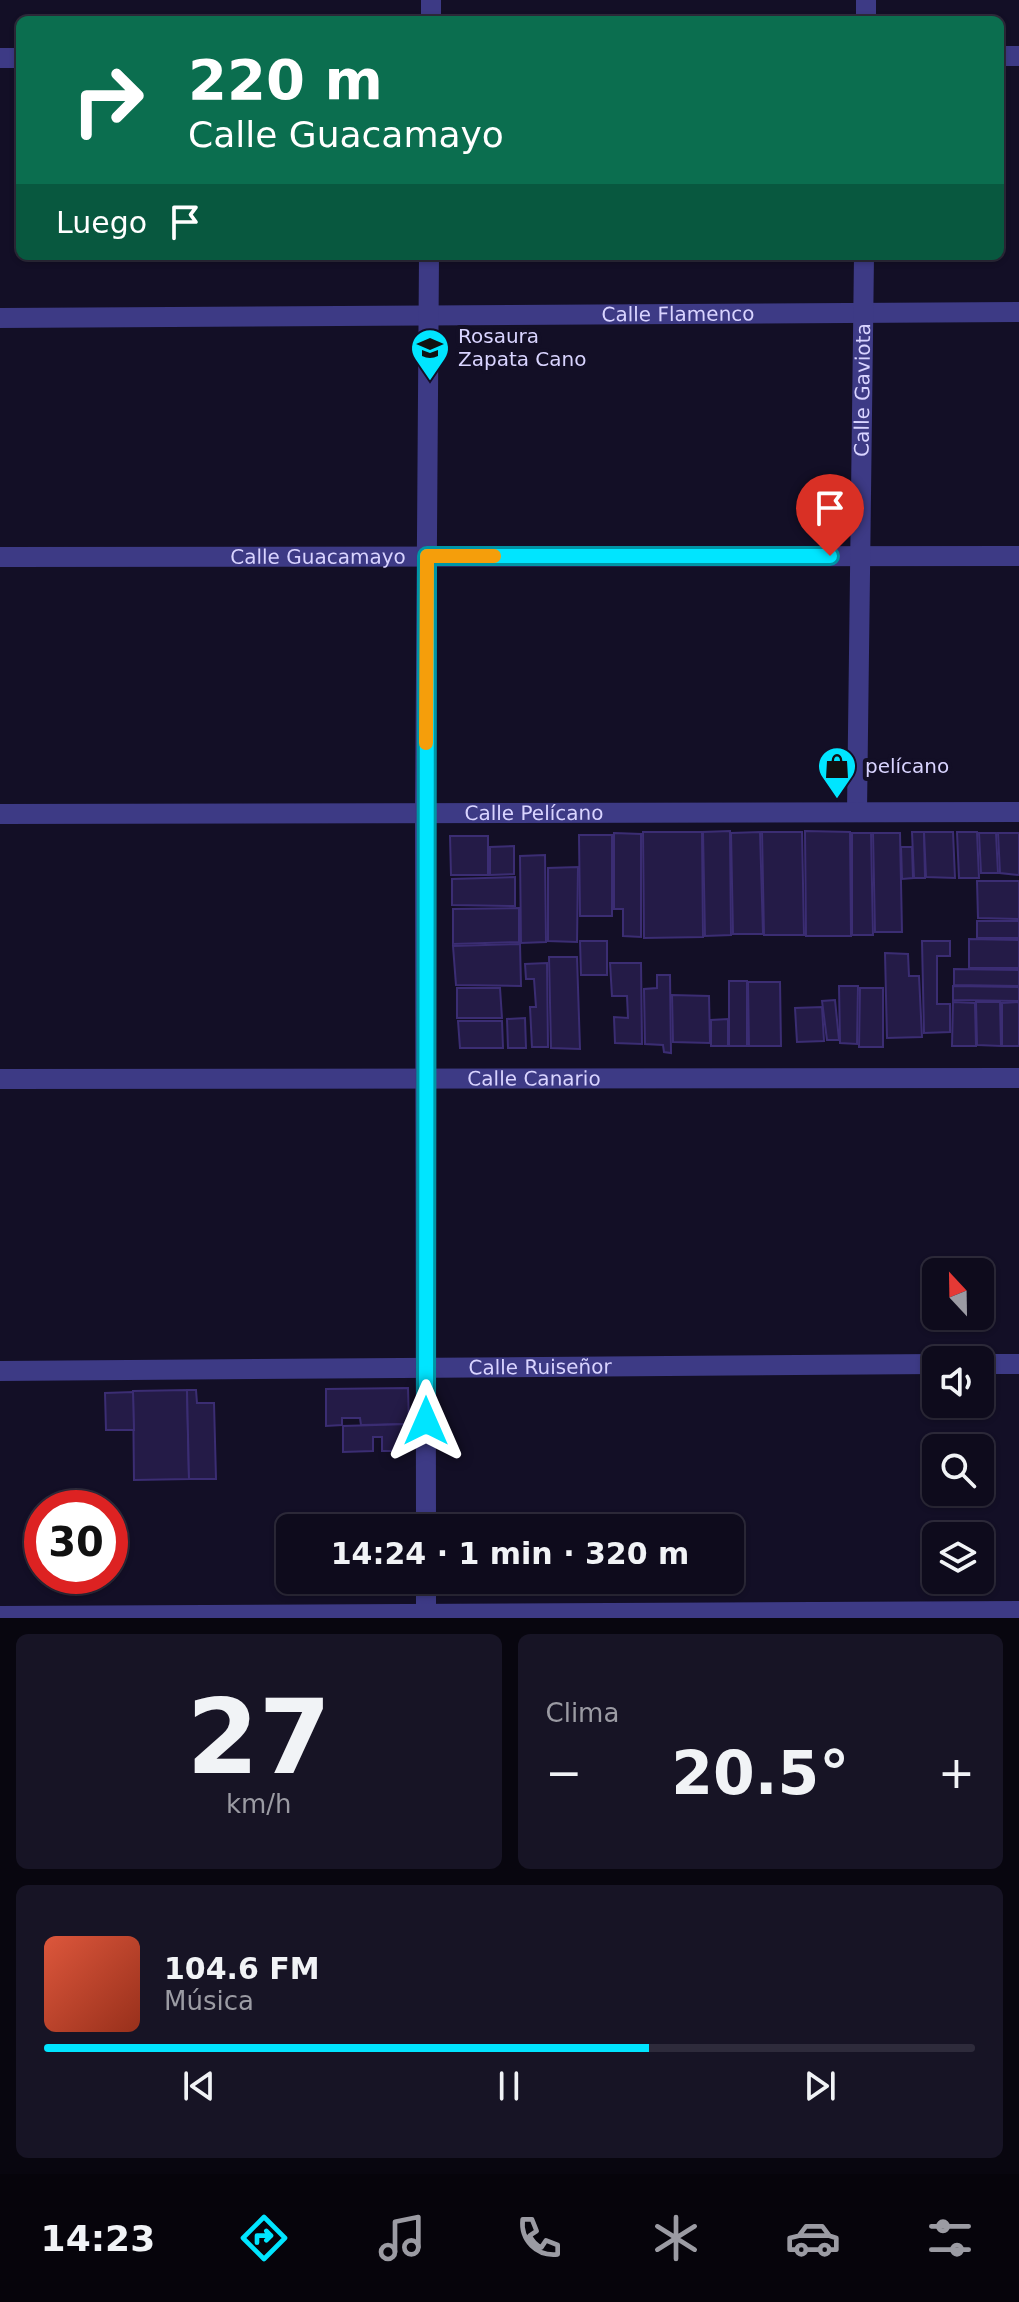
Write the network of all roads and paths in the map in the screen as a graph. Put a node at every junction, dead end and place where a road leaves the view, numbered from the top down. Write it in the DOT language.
graph roads {
  1 [pos="429,260"];
  2 [pos="864,260"];
  3 [pos="1019,312"];
  4 [pos="863,313"];
  5 [pos="429,316"];
  6 [pos="0,318"];
  7 [pos="427,556"];
  8 [pos="861,556"];
  9 [pos="1019,556"];
  10 [pos="0,557"];
  11 [pos="857,812"];
  12 [pos="1019,812"];
  13 [pos="0,814"];
  14 [pos="425,814"];
  15 [pos="1019,1078"];
  16 [pos="0,1079"];
  17 [pos="426,1080"];
  18 [pos="922,1364"];
  19 [pos="994,1364"];
  20 [pos="1019,1364"];
  21 [pos="426,1368"];
  22 [pos="0,1371"];
  23 [pos="426,1514"];
  24 [pos="426,1594"];
  25 [pos="1019,1611"];
  26 [pos="0,1616"];
  27 [pos="426,1616"];
  1 -- 5 [label="street"];
  2 -- 4 [label="street, Calle Gaviota"];
  3 -- 4 [label="street, Calle Flamenco"];
  4 -- 5 [label="street, Calle Flamenco"];
  4 -- 8 [label="street, Calle Gaviota"];
  5 -- 6 [label="street, Calle Flamenco"];
  5 -- 7 [label="street"];
  7 -- 8 [label="street, Calle Guacamayo"];
  7 -- 10 [label="street, Calle Guacamayo"];
  7 -- 14 [label="street"];
  8 -- 9 [label="street, Calle Guacamayo"];
  8 -- 11 [label="street, Calle Gaviota"];
  11 -- 12 [label="street, Calle Pelícano"];
  11 -- 14 [label="street, Calle Pelícano"];
  13 -- 14 [label="street, Calle Pelícano"];
  14 -- 17 [label="street"];
  15 -- 17 [label="street, Calle Canario"];
  16 -- 17 [label="street, Calle Canario"];
  17 -- 21 [label="street"];
  18 -- 21 [label="street, Calle Ruiseñor"];
  19 -- 20 [label="street"];
  21 -- 22 [label="street, Calle Ruiseñor"];
  21 -- 23 [label="street"];
  24 -- 27 [label="street"];
  25 -- 27 [label="street"];
  26 -- 27 [label="street"];
}
